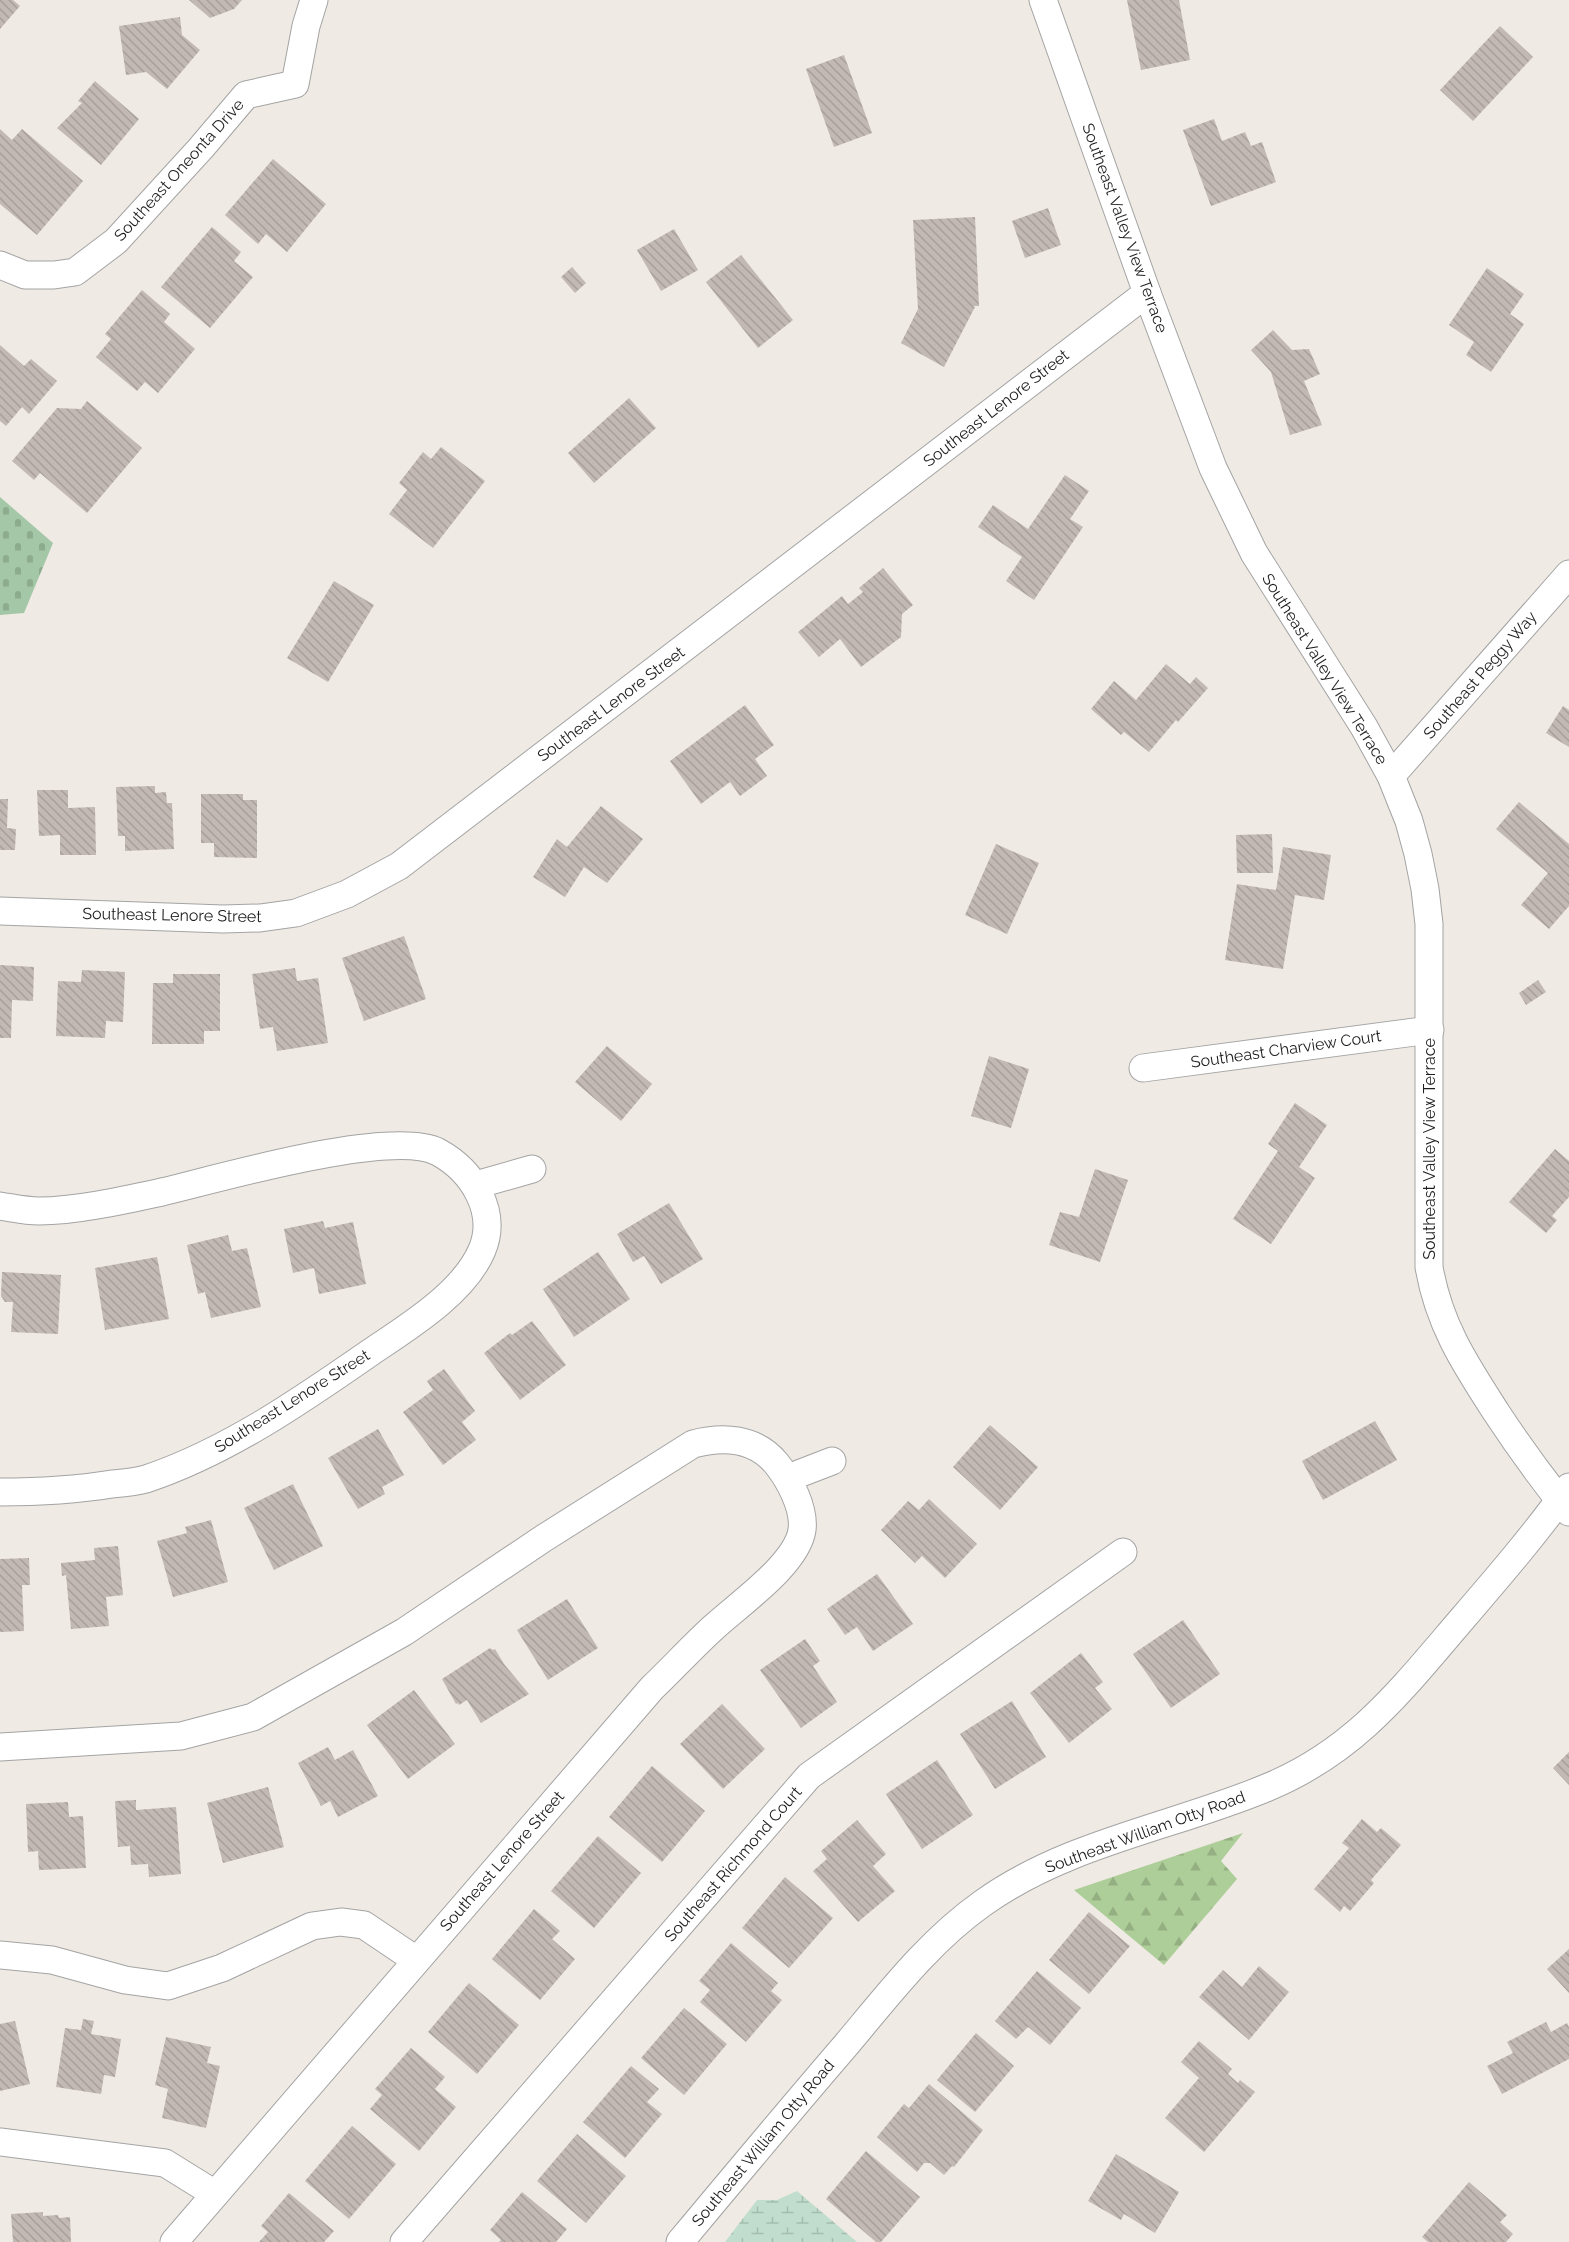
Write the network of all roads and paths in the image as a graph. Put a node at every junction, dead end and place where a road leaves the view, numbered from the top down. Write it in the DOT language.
graph roads {
  1 [pos="314,0"];
  2 [pos="1044,0"];
  3 [pos="0,265"];
  4 [pos="1148,292"];
  5 [pos="1569,574"];
  6 [pos="1391,776"];
  7 [pos="0,911"];
  8 [pos="1430,1030"];
  9 [pos="1143,1068"];
  10 [pos="532,1169"];
  11 [pos="476,1185"];
  12 [pos="0,1206"];
  13 [pos="832,1461"];
  14 [pos="788,1478"];
  15 [pos="0,1492"];
  16 [pos="1566,1500"];
  17 [pos="1123,1552"];
  18 [pos="0,1747"];
  19 [pos="0,1955"];
  20 [pos="416,1960"];
  21 [pos="0,2142"];
  22 [pos="215,2194"];
  23 [pos="174,2242"];
  24 [pos="404,2242"];
  25 [pos="680,2242"];
  1 -- 3 [label="street, Southeast Oneonta Drive"];
  2 -- 4 [label="street, Southeast Valley View Terrace"];
  4 -- 6 [label="street, Southeast Valley View Terrace"];
  4 -- 7 [label="street, Southeast Lenore Street"];
  5 -- 6 [label="street, Southeast Peggy Way"];
  6 -- 8 [label="street, Southeast Valley View Terrace"];
  8 -- 9 [label="street, Southeast Charview Court"];
  8 -- 16 [label="street, Southeast Valley View Terrace"];
  10 -- 11 [label="street"];
  11 -- 12 [label="street, Southeast Lenore Street"];
  11 -- 15 [label="street, Southeast Lenore Street"];
  13 -- 14 [label="street"];
  14 -- 18 [label="street, Southeast Lenore Street"];
  14 -- 20 [label="street, Southeast Lenore Street"];
  16 -- 25 [label="street, Southeast William Otty Road"];
  17 -- 24 [label="street, Southeast Richmond Court"];
  19 -- 20 [label="street"];
  20 -- 22 [label="street, Southeast Lenore Street"];
  21 -- 22 [label="street"];
  22 -- 23 [label="street, Southeast Lenore Street"];
}
